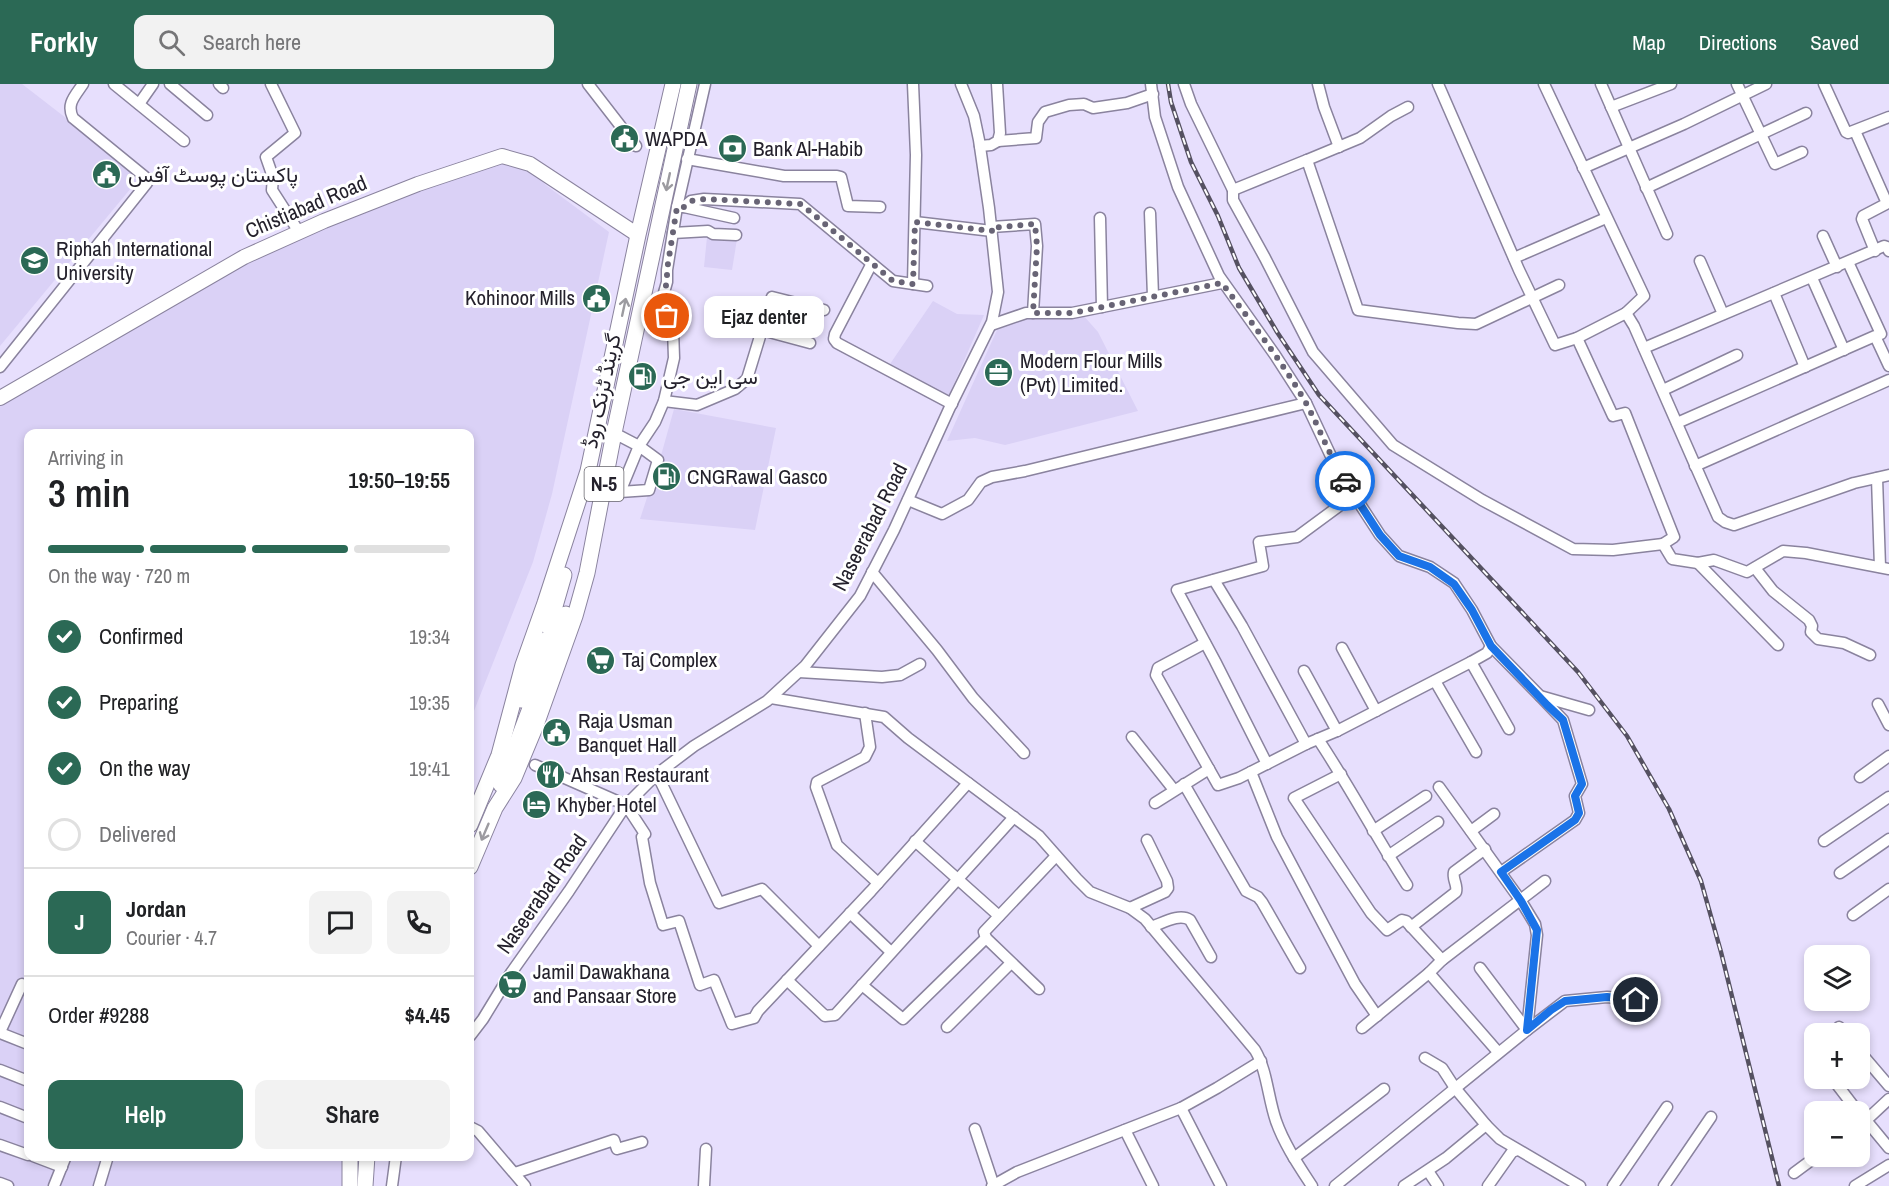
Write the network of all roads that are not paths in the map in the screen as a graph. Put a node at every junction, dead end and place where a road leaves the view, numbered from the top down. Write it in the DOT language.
graph roads {
  1 [pos="83,84"];
  2 [pos="114,84"];
  3 [pos="153,84"];
  4 [pos="170,84"];
  5 [pos="271,84"];
  6 [pos="588,84"];
  7 [pos="673,84"];
  8 [pos="689,84"];
  9 [pos="705,84"];
  10 [pos="913,84"];
  11 [pos="960,84"];
  12 [pos="998,84"];
  13 [pos="1184,84"];
  14 [pos="1318,84"];
  15 [pos="1439,84"];
  16 [pos="1544,84"];
  17 [pos="1601,84"];
  18 [pos="1671,84"];
  19 [pos="1737,84"];
  20 [pos="1766,84"];
  21 [pos="1824,84"];
  22 [pos="1152,89"];
  23 [pos="1742,95"];
  24 [pos="139,104"];
  25 [pos="1408,107"];
  26 [pos="1611,107"];
  27 [pos="1806,112"];
  28 [pos="207,115"];
  29 [pos="1889,117"];
  30 [pos="1855,131"];
  31 [pos="1760,134"];
  32 [pos="184,141"];
  33 [pos="998,141"];
  34 [pos="636,146"];
  35 [pos="980,146"];
  36 [pos="1339,147"];
  37 [pos="1629,149"];
  38 [pos="1802,152"];
  39 [pos="687,159"];
  40 [pos="1307,159"];
  41 [pos="1583,168"];
  42 [pos="1646,188"];
  43 [pos="1233,190"];
  44 [pos="681,207"];
  45 [pos="880,207"];
  46 [pos="713,213"];
  47 [pos="1150,213"];
  48 [pos="734,218"];
  49 [pos="1100,218"];
  50 [pos="1606,218"];
  51 [pos="915,222"];
  52 [pos="992,229"];
  53 [pos="708,231"];
  54 [pos="298,232"];
  55 [pos="673,233"];
  56 [pos="1667,234"];
  57 [pos="638,235"];
  58 [pos="736,235"];
  59 [pos="1824,236"];
  60 [pos="1875,251"];
  61 [pos="1889,251"];
  62 [pos="1514,258"];
  63 [pos="1700,261"];
  64 [pos="1848,262"];
  65 [pos="872,265"];
  66 [pos="1837,267"];
  67 [pos="1812,278"];
  68 [pos="1222,283"];
  69 [pos="913,284"];
  70 [pos="1559,285"];
  71 [pos="927,286"];
  72 [pos="1774,293"];
  73 [pos="1153,297"];
  74 [pos="1532,297"];
  75 [pos="1102,307"];
  76 [pos="824,310"];
  77 [pos="1033,313"];
  78 [pos="1626,313"];
  79 [pos="1724,314"];
  80 [pos="991,325"];
  81 [pos="762,330"];
  82 [pos="1882,333"];
  83 [pos="1577,338"];
  84 [pos="810,343"];
  85 [pos="1644,348"];
  86 [pos="1844,350"];
  87 [pos="1737,355"];
  88 [pos="1805,366"];
  89 [pos="1889,366"];
  90 [pos="0,367"];
  91 [pos="1889,380"];
  92 [pos="1663,390"];
  93 [pos="0,398"];
  94 [pos="664,401"];
  95 [pos="1306,403"];
  96 [pos="952,404"];
  97 [pos="1677,423"];
  98 [pos="614,433"];
  99 [pos="639,446"];
  100 [pos="1695,466"];
  101 [pos="588,471"];
  102 [pos="1889,475"];
  103 [pos="1877,478"];
  104 [pos="602,494"];
  105 [pos="1354,495"];
  106 [pos="908,500"];
  107 [pos="1663,544"];
  108 [pos="1698,563"];
  109 [pos="1755,568"];
  110 [pos="1885,568"];
  111 [pos="872,572"];
  112 [pos="1214,580"];
  113 [pos="1205,643"];
  114 [pos="1779,645"];
  115 [pos="1491,646"];
  116 [pos="1342,648"];
  117 [pos="1870,655"];
  118 [pos="1471,662"];
  119 [pos="920,664"];
  120 [pos="1304,671"];
  121 [pos="799,672"];
  122 [pos="1435,681"];
  123 [pos="1540,696"];
  124 [pos="771,698"];
  125 [pos="1878,705"];
  126 [pos="1589,710"];
  127 [pos="1376,711"];
  128 [pos="865,713"];
  129 [pos="1889,724"];
  130 [pos="1509,729"];
  131 [pos="1337,731"];
  132 [pos="1132,737"];
  133 [pos="1318,739"];
  134 [pos="1306,744"];
  135 [pos="1476,752"];
  136 [pos="1024,753"];
  137 [pos="499,755"];
  138 [pos="1889,756"];
  139 [pos="1267,764"];
  140 [pos="535,765"];
  141 [pos="1209,769"];
  142 [pos="1251,772"];
  143 [pos="657,774"];
  144 [pos="1341,774"];
  145 [pos="1860,777"];
  146 [pos="968,783"];
  147 [pos="1179,787"];
  148 [pos="1439,787"];
  149 [pos="1426,796"];
  150 [pos="1889,797"];
  151 [pos="1155,803"];
  152 [pos="626,805"];
  153 [pos="495,808"];
  154 [pos="1494,814"];
  155 [pos="474,815"];
  156 [pos="1014,817"];
  157 [pos="1438,822"];
  158 [pos="1373,831"];
  159 [pos="1471,831"];
  160 [pos="1889,839"];
  161 [pos="1147,840"];
  162 [pos="915,841"];
  163 [pos="1824,841"];
  164 [pos="1485,849"];
  165 [pos="1056,856"];
  166 [pos="1389,856"];
  167 [pos="474,858"];
  168 [pos="1501,872"];
  169 [pos="1840,873"];
  170 [pos="958,879"];
  171 [pos="1545,880"];
  172 [pos="878,883"];
  173 [pos="1407,885"];
  174 [pos="1889,889"];
  175 [pos="1521,901"];
  176 [pos="1130,908"];
  177 [pos="850,913"];
  178 [pos="1853,915"];
  179 [pos="999,916"];
  180 [pos="1151,927"];
  181 [pos="1411,927"];
  182 [pos="986,938"];
  183 [pos="819,946"];
  184 [pos="891,952"];
  185 [pos="1211,957"];
  186 [pos="1442,960"];
  187 [pos="1011,963"];
  188 [pos="1300,968"];
  189 [pos="1480,968"];
  190 [pos="1429,973"];
  191 [pos="786,980"];
  192 [pos="22,984"];
  193 [pos="862,985"];
  194 [pos="1039,989"];
  195 [pos="1636,1000"];
  196 [pos="1377,1016"];
  197 [pos="947,1027"];
  198 [pos="1362,1028"];
  199 [pos="1527,1030"];
  200 [pos="474,1031"];
  201 [pos="0,1032"];
  202 [pos="24,1042"];
  203 [pos="1498,1052"];
  204 [pos="1425,1058"];
  205 [pos="1261,1061"];
  206 [pos="1870,1064"];
  207 [pos="0,1070"];
  208 [pos="24,1079"];
  209 [pos="1889,1086"];
  210 [pos="1455,1088"];
  211 [pos="1384,1089"];
  212 [pos="1889,1100"];
  213 [pos="0,1107"];
  214 [pos="1667,1107"];
  215 [pos="1181,1108"];
  216 [pos="1870,1112"];
  217 [pos="24,1116"];
  218 [pos="1711,1117"];
  219 [pos="1486,1125"];
  220 [pos="1870,1128"];
  221 [pos="474,1129"];
  222 [pos="975,1129"];
  223 [pos="1125,1130"];
  224 [pos="642,1142"];
  225 [pos="0,1145"];
  226 [pos="1889,1148"];
  227 [pos="706,1149"];
  228 [pos="1517,1150"];
  229 [pos="24,1154"];
  230 [pos="1294,1158"];
  231 [pos="106,1161"];
  232 [pos="350,1161"];
  233 [pos="366,1161"];
  234 [pos="395,1161"];
  235 [pos="64,1162"];
  236 [pos="1889,1165"];
  237 [pos="1804,1166"];
  238 [pos="1428,1171"];
  239 [pos="515,1173"];
  240 [pos="1794,1173"];
  241 [pos="0,1183"];
  242 [pos="8,1186"];
  243 [pos="54,1186"];
  244 [pos="99,1186"];
  245 [pos="350,1186"];
  246 [pos="365,1186"];
  247 [pos="392,1186"];
  248 [pos="525,1186"];
  249 [pos="704,1186"];
  250 [pos="993,1186"];
  251 [pos="1153,1186"];
  252 [pos="1221,1186"];
  253 [pos="1312,1186"];
  254 [pos="1335,1186"];
  255 [pos="1404,1186"];
  256 [pos="1438,1186"];
  257 [pos="1488,1186"];
  258 [pos="1580,1186"];
  259 [pos="1614,1186"];
  260 [pos="1664,1186"];
  261 [pos="1855,1186"];
  1 -- 90 [label="street"];
  2 -- 24 [label="street"];
  3 -- 24 [label="street"];
  4 -- 28 [label="street"];
  5 -- 54 [label="street"];
  6 -- 34 [label="street"];
  7 -- 57 [label="highway, گرینڈ ٹرنک روڈ / N-5"];
  8 -- 98 [label="highway, گرینڈ ٹرنک روڈ / N-5, one-way"];
  9 -- 39 [label="street"];
  10 -- 51 [label="street"];
  11 -- 35 [label="street, Naseerabad Road"];
  12 -- 33 [label="street"];
  13 -- 43 [label="street"];
  14 -- 36 [label="street"];
  15 -- 62 [label="street"];
  16 -- 41 [label="street"];
  17 -- 26 [label="street"];
  18 -- 26 [label="street"];
  19 -- 23 [label="street"];
  20 -- 23 [label="street"];
  21 -- 30 [label="street"];
  22 -- 33 [label="street"];
  22 -- 68 [label="street"];
  23 -- 31 [label="street"];
  23 -- 37 [label="street"];
  24 -- 32 [label="street"];
  25 -- 36 [label="street"];
  26 -- 37 [label="street"];
  27 -- 31 [label="street"];
  29 -- 30 [label="street"];
  30 -- 60 [label="street"];
  31 -- 38 [label="street"];
  31 -- 42 [label="street"];
  33 -- 35 [label="street"];
  35 -- 52 [label="street, Naseerabad Road"];
  36 -- 40 [label="street"];
  37 -- 41 [label="street"];
  37 -- 42 [label="street"];
  39 -- 44 [label="street"];
  39 -- 45 [label="street"];
  40 -- 43 [label="street"];
  40 -- 74 [label="street"];
  41 -- 50 [label="street"];
  42 -- 56 [label="street"];
  43 -- 107 [label="street"];
  44 -- 46 [label="street"];
  44 -- 55 [label="street"];
  44 -- 65 [label="street"];
  46 -- 48 [label="street"];
  46 -- 53 [label="street"];
  47 -- 73 [label="street"];
  49 -- 75 [label="street"];
  50 -- 62 [label="street"];
  50 -- 78 [label="street"];
  51 -- 52 [label="street"];
  51 -- 69 [label="street"];
  52 -- 77 [label="street"];
  52 -- 80 [label="street, Naseerabad Road"];
  53 -- 55 [label="street"];
  53 -- 58 [label="street"];
  54 -- 57 [label="main road, Chistiabad Road"];
  54 -- 93 [label="main road, Chistiabad Road"];
  55 -- 94 [label="street"];
  101 -- 57 [label="highway, گرینڈ ٹرنک روڈ / N-5, one-way"];
  59 -- 66 [label="street"];
  60 -- 61 [label="street"];
  60 -- 64 [label="street"];
  62 -- 74 [label="street"];
  63 -- 79 [label="street"];
  64 -- 66 [label="street"];
  64 -- 82 [label="street"];
  65 -- 69 [label="street"];
  65 -- 96 [label="street"];
  66 -- 67 [label="street"];
  67 -- 72 [label="street"];
  67 -- 86 [label="street"];
  68 -- 73 [label="street"];
  68 -- 95 [label="street"];
  69 -- 71 [label="street"];
  70 -- 74 [label="street"];
  72 -- 79 [label="street"];
  72 -- 88 [label="street"];
  73 -- 75 [label="street"];
  74 -- 83 [label="street"];
  75 -- 77 [label="street"];
  76 -- 81 [label="street"];
  77 -- 80 [label="street"];
  78 -- 83 [label="street"];
  78 -- 85 [label="street"];
  79 -- 85 [label="street"];
  80 -- 96 [label="street, Naseerabad Road"];
  81 -- 84 [label="street"];
  81 -- 94 [label="street"];
  82 -- 86 [label="street"];
  82 -- 89 [label="street"];
  83 -- 107 [label="street"];
  85 -- 92 [label="street"];
  86 -- 88 [label="street"];
  87 -- 92 [label="street"];
  88 -- 97 [label="street"];
  91 -- 100 [label="street"];
  92 -- 97 [label="street"];
  94 -- 99 [label="street"];
  95 -- 105 [label="street"];
  95 -- 106 [label="street"];
  96 -- 106 [label="street, Naseerabad Road"];
  97 -- 100 [label="street"];
  98 -- 99 [label="street"];
  98 -- 104 [label="highway, گرینڈ ٹرنک روڈ / N-5"];
  99 -- 99 [label="street"];
  100 -- 103 [label="street"];
  101 -- 104 [label="highway"];
  101 -- 137 [label="highway, گرینڈ ٹرنک روڈ / N-5"];
  102 -- 103 [label="street"];
  103 -- 110 [label="street"];
  104 -- 153 [label="highway, گرینڈ ٹرنک روڈ / N-5"];
  105 -- 112 [label="street"];
  105 -- 115 [label="street"];
  106 -- 111 [label="street, Naseerabad Road"];
  107 -- 108 [label="street"];
  108 -- 109 [label="street"];
  108 -- 114 [label="street"];
  109 -- 110 [label="street"];
  109 -- 117 [label="street"];
  111 -- 121 [label="street, Naseerabad Road"];
  111 -- 136 [label="street"];
  112 -- 113 [label="street"];
  112 -- 134 [label="street"];
  113 -- 139 [label="street"];
  113 -- 141 [label="street"];
  115 -- 118 [label="street"];
  115 -- 123 [label="street"];
  116 -- 127 [label="street"];
  118 -- 122 [label="street"];
  118 -- 130 [label="street"];
  119 -- 121 [label="street"];
  120 -- 131 [label="street"];
  121 -- 124 [label="street, Naseerabad Road"];
  122 -- 127 [label="street"];
  122 -- 135 [label="street"];
  123 -- 126 [label="street"];
  123 -- 168 [label="street"];
  124 -- 128 [label="street"];
  124 -- 143 [label="street, Naseerabad Road"];
  125 -- 129 [label="street"];
  127 -- 131 [label="street"];
  128 -- 146 [label="street"];
  128 -- 172 [label="street"];
  131 -- 133 [label="street"];
  132 -- 147 [label="street"];
  133 -- 134 [label="street"];
  133 -- 144 [label="street"];
  134 -- 139 [label="street"];
  137 -- 153 [label="highway"];
  137 -- 155 [label="highway, گرینڈ ٹرنک روڈ / N-5"];
  138 -- 145 [label="street"];
  139 -- 142 [label="street"];
  140 -- 152 [label="street"];
  141 -- 142 [label="street"];
  141 -- 147 [label="street"];
  142 -- 196 [label="street"];
  143 -- 152 [label="street, Naseerabad Road"];
  143 -- 183 [label="street"];
  144 -- 158 [label="street"];
  144 -- 181 [label="street"];
  146 -- 156 [label="street"];
  146 -- 162 [label="street"];
  147 -- 151 [label="street"];
  147 -- 188 [label="street"];
  148 -- 159 [label="street"];
  149 -- 158 [label="street"];
  150 -- 163 [label="street"];
  152 -- 191 [label="street"];
  152 -- 200 [label="street, Naseerabad Road"];
  153 -- 167 [label="highway, گرینڈ ٹرنک روڈ / N-5, one-way"];
  154 -- 159 [label="street"];
  156 -- 165 [label="street"];
  156 -- 170 [label="street"];
  157 -- 166 [label="street"];
  158 -- 166 [label="street"];
  159 -- 164 [label="street"];
  160 -- 169 [label="street"];
  161 -- 176 [label="street"];
  162 -- 170 [label="street"];
  162 -- 172 [label="street"];
  164 -- 168 [label="street"];
  164 -- 181 [label="street"];
  165 -- 176 [label="street"];
  165 -- 179 [label="street"];
  166 -- 173 [label="street"];
  168 -- 175 [label="street"];
  170 -- 179 [label="street"];
  170 -- 184 [label="street"];
  171 -- 175 [label="street"];
  172 -- 177 [label="street"];
  174 -- 178 [label="street"];
  175 -- 186 [label="street"];
  175 -- 199 [label="street"];
  176 -- 180 [label="street"];
  177 -- 183 [label="street"];
  177 -- 184 [label="street"];
  179 -- 182 [label="street"];
  180 -- 185 [label="street"];
  180 -- 205 [label="street"];
  181 -- 186 [label="street"];
  182 -- 187 [label="street"];
  182 -- 193 [label="street"];
  183 -- 191 [label="street"];
  184 -- 193 [label="street"];
  186 -- 190 [label="street"];
  187 -- 194 [label="street"];
  187 -- 197 [label="street"];
  189 -- 199 [label="street"];
  190 -- 196 [label="street"];
  190 -- 203 [label="street"];
  191 -- 193 [label="street"];
  192 -- 201 [label="street"];
  195 -- 199 [label="street"];
  196 -- 198 [label="street"];
  199 -- 203 [label="street"];
  201 -- 202 [label="street"];
  203 -- 210 [label="street"];
  204 -- 210 [label="street"];
  205 -- 215 [label="street"];
  205 -- 230 [label="street"];
  206 -- 209 [label="street"];
  207 -- 208 [label="street"];
  210 -- 219 [label="street"];
  210 -- 254 [label="street"];
  211 -- 230 [label="street"];
  212 -- 216 [label="street"];
  213 -- 217 [label="street"];
  214 -- 259 [label="street"];
  215 -- 223 [label="street"];
  215 -- 252 [label="street"];
  218 -- 260 [label="street"];
  219 -- 228 [label="street"];
  219 -- 238 [label="street"];
  220 -- 226 [label="street"];
  221 -- 239 [label="street"];
  222 -- 250 [label="street"];
  223 -- 250 [label="street"];
  223 -- 251 [label="street"];
  224 -- 239 [label="street"];
  225 -- 229 [label="street"];
  227 -- 249 [label="street"];
  228 -- 257 [label="street"];
  228 -- 258 [label="street"];
  230 -- 253 [label="street"];
  231 -- 244 [label="street"];
  232 -- 245 [label="highway"];
  233 -- 246 [label="highway"];
  234 -- 247 [label="street"];
  235 -- 243 [label="street"];
  236 -- 261 [label="street"];
  237 -- 240 [label="street"];
  238 -- 255 [label="street"];
  238 -- 256 [label="street"];
  239 -- 248 [label="street"];
  241 -- 242 [label="street"];
}
